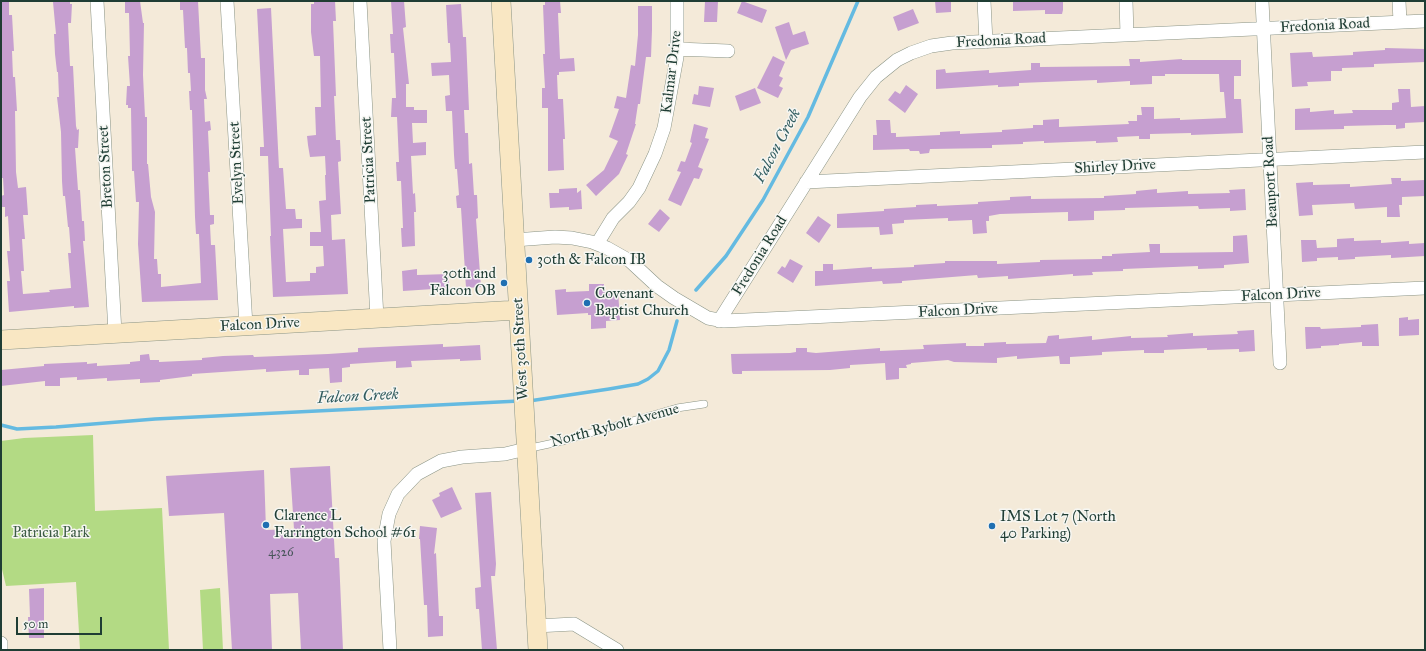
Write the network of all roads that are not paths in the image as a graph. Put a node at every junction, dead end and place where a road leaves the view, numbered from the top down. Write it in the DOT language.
graph roads {
  1 [pos="97,1"];
  2 [pos="227,1"];
  3 [pos="360,1"];
  4 [pos="501,1"];
  5 [pos="677,1"];
  6 [pos="984,1"];
  7 [pos="1126,1"];
  8 [pos="1262,1"];
  9 [pos="1399,1"];
  10 [pos="1425,21"];
  11 [pos="1400,22"];
  12 [pos="1263,28"];
  13 [pos="1127,35"];
  14 [pos="986,42"];
  15 [pos="677,49"];
  16 [pos="728,51"];
  17 [pos="1425,152"];
  18 [pos="1270,159"];
  19 [pos="806,182"];
  20 [pos="514,240"];
  21 [pos="597,244"];
  22 [pos="1425,288"];
  23 [pos="1276,296"];
  24 [pos="518,310"];
  25 [pos="377,318"];
  26 [pos="719,321"];
  27 [pos="246,326"];
  28 [pos="115,333"];
  29 [pos="1,340"];
  30 [pos="1280,363"];
  31 [pos="704,404"];
  32 [pos="526,449"];
  33 [pos="536,626"];
  34 [pos="1,643"];
  35 [pos="1,650"];
  36 [pos="390,650"];
  37 [pos="538,650"];
  38 [pos="617,650"];
  1 -- 28 [label="street, Breton Street"];
  2 -- 27 [label="street, Evelyn Street"];
  3 -- 25 [label="street, Patricia Street"];
  4 -- 20 [label="main road, West 30th Street"];
  5 -- 15 [label="street, Kalmar Drive"];
  6 -- 14 [label="street"];
  7 -- 13 [label="street"];
  8 -- 12 [label="street, Beauport Road"];
  9 -- 11 [label="street"];
  10 -- 11 [label="street, Fredonia Road"];
  11 -- 12 [label="street, Fredonia Road"];
  12 -- 13 [label="street, Fredonia Road"];
  12 -- 18 [label="street, Beauport Road"];
  13 -- 14 [label="street, Fredonia Road"];
  14 -- 19 [label="street, Fredonia Road"];
  15 -- 16 [label="street"];
  15 -- 21 [label="street, Kalmar Drive"];
  17 -- 18 [label="street, Shirley Drive"];
  18 -- 19 [label="street, Shirley Drive"];
  18 -- 23 [label="street, Beauport Road"];
  19 -- 26 [label="street, Fredonia Road"];
  20 -- 21 [label="street, Falcon Drive"];
  20 -- 24 [label="main road, West 30th Street"];
  21 -- 26 [label="street, Falcon Drive"];
  22 -- 23 [label="street, Falcon Drive"];
  23 -- 26 [label="street, Falcon Drive"];
  23 -- 30 [label="street, Beauport Road"];
  24 -- 25 [label="main road, Falcon Drive"];
  24 -- 32 [label="main road, West 30th Street"];
  25 -- 27 [label="main road, Falcon Drive"];
  27 -- 28 [label="main road, Falcon Drive"];
  28 -- 29 [label="main road, Falcon Drive"];
  31 -- 32 [label="lane, North Rybolt Avenue"];
  32 -- 33 [label="main road, West 30th Street"];
  32 -- 36 [label="street"];
  33 -- 37 [label="main road, West 30th Street"];
  33 -- 38 [label="street"];
  34 -- 35 [label="street"];
}
